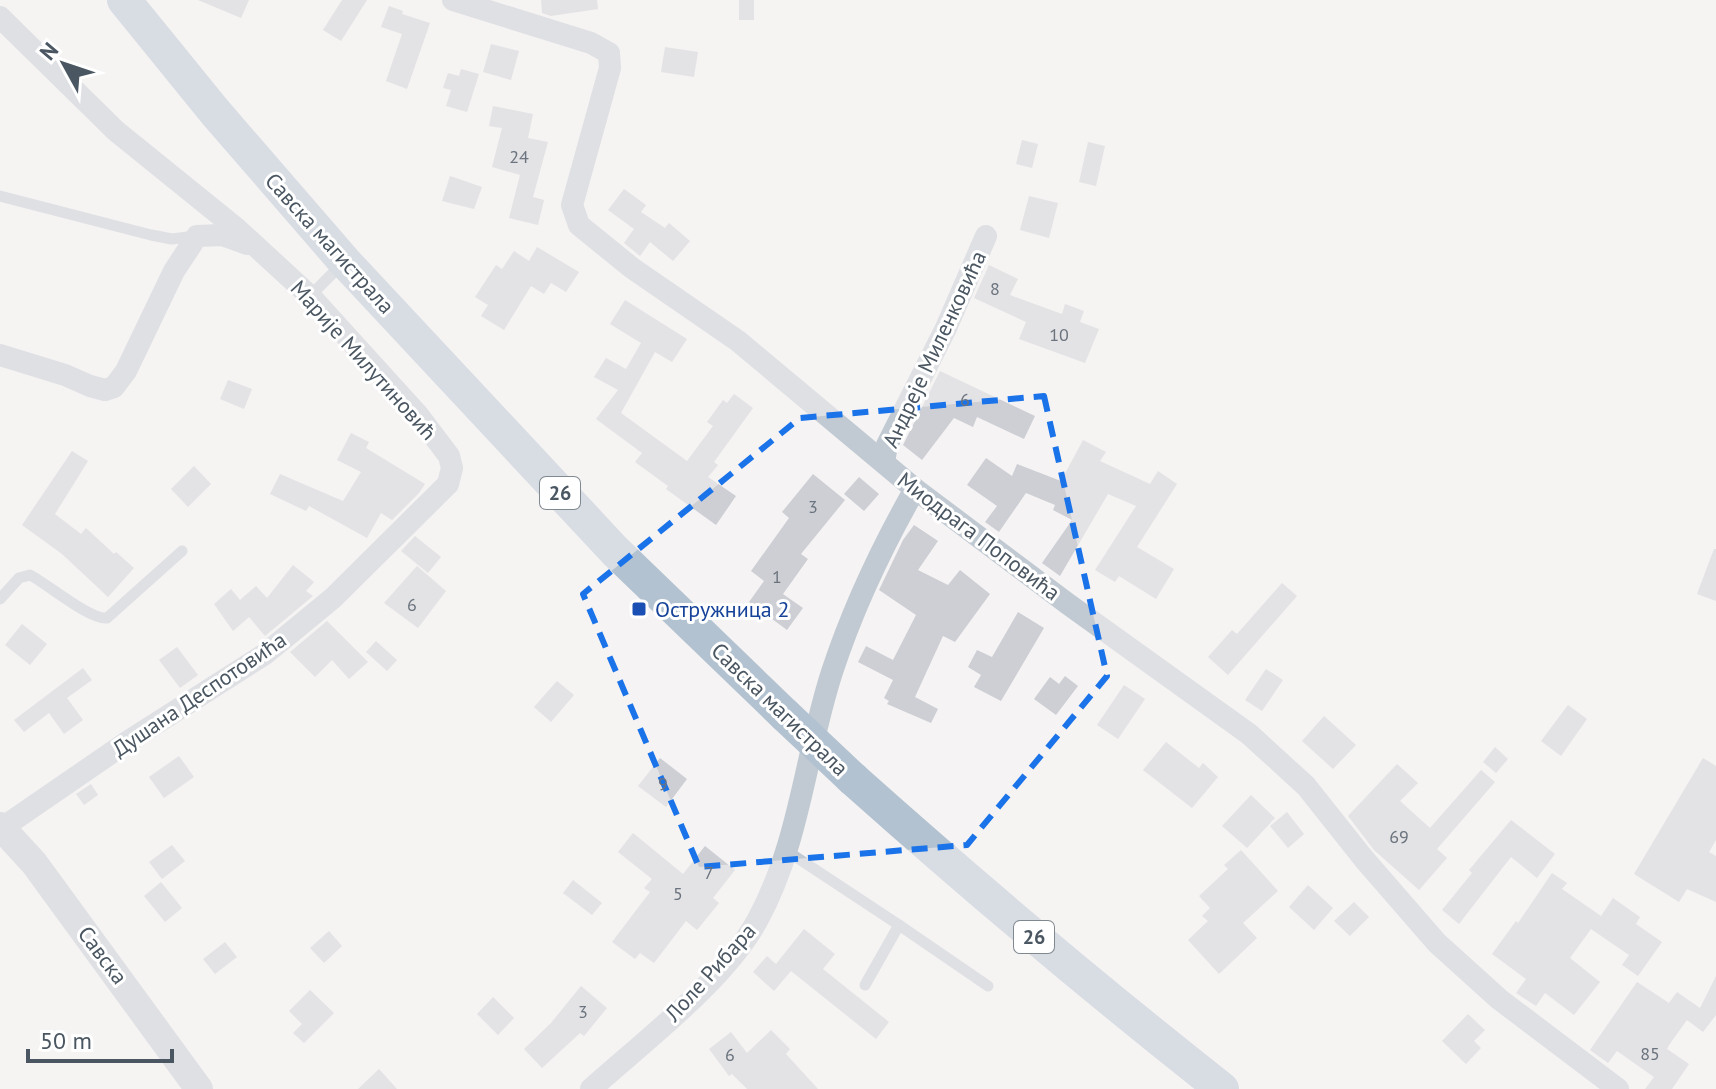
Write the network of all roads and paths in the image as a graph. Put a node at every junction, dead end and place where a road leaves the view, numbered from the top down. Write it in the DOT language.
graph roads {
  1 [pos="124,0"];
  2 [pos="453,0"];
  3 [pos="518,11"];
  4 [pos="0,17"];
  5 [pos="0,196"];
  6 [pos="197,236"];
  7 [pos="986,236"];
  8 [pos="262,251"];
  9 [pos="344,261"];
  10 [pos="310,296"];
  11 [pos="0,355"];
  12 [pos="884,462"];
  13 [pos="451,476"];
  14 [pos="915,489"];
  15 [pos="182,551"];
  16 [pos="0,599"];
  17 [pos="1,827"];
  18 [pos="787,851"];
  19 [pos="899,925"];
  20 [pos="865,985"];
  21 [pos="988,986"];
  22 [pos="199,1089"];
  23 [pos="591,1089"];
  24 [pos="1222,1089"];
  25 [pos="1618,1089"];
  1 -- 9 [label="main road, Савска магистрала / 26"];
  2 -- 3 [label="street, Миодрага Поповића"];
  3 -- 12 [label="street, Миодрага Поповића"];
  4 -- 8 [label="street, Марије Милутиновић"];
  5 -- 6 [label="lane"];
  6 -- 8 [label="street, Марије Милутиновић"];
  6 -- 11 [label="street"];
  7 -- 12 [label="street, Андреје Миленковића"];
  8 -- 10 [label="street, Марије Милутиновић"];
  9 -- 10 [label="lane"];
  9 -- 24 [label="main road, Савска магистрала / 26, bridge"];
  10 -- 13 [label="street, Марије Милутиновић"];
  12 -- 14 [label="street, Миодрага Поповића"];
  13 -- 17 [label="street, Душана Деспотовића"];
  14 -- 18 [label="street, Лоле Рибара"];
  14 -- 25 [label="street, Миодрага Поповића"];
  15 -- 16 [label="lane"];
  17 -- 22 [label="street, Савска"];
  18 -- 19 [label="lane"];
  18 -- 23 [label="street, Лоле Рибара"];
  19 -- 20 [label="lane"];
  19 -- 21 [label="lane"];
}
